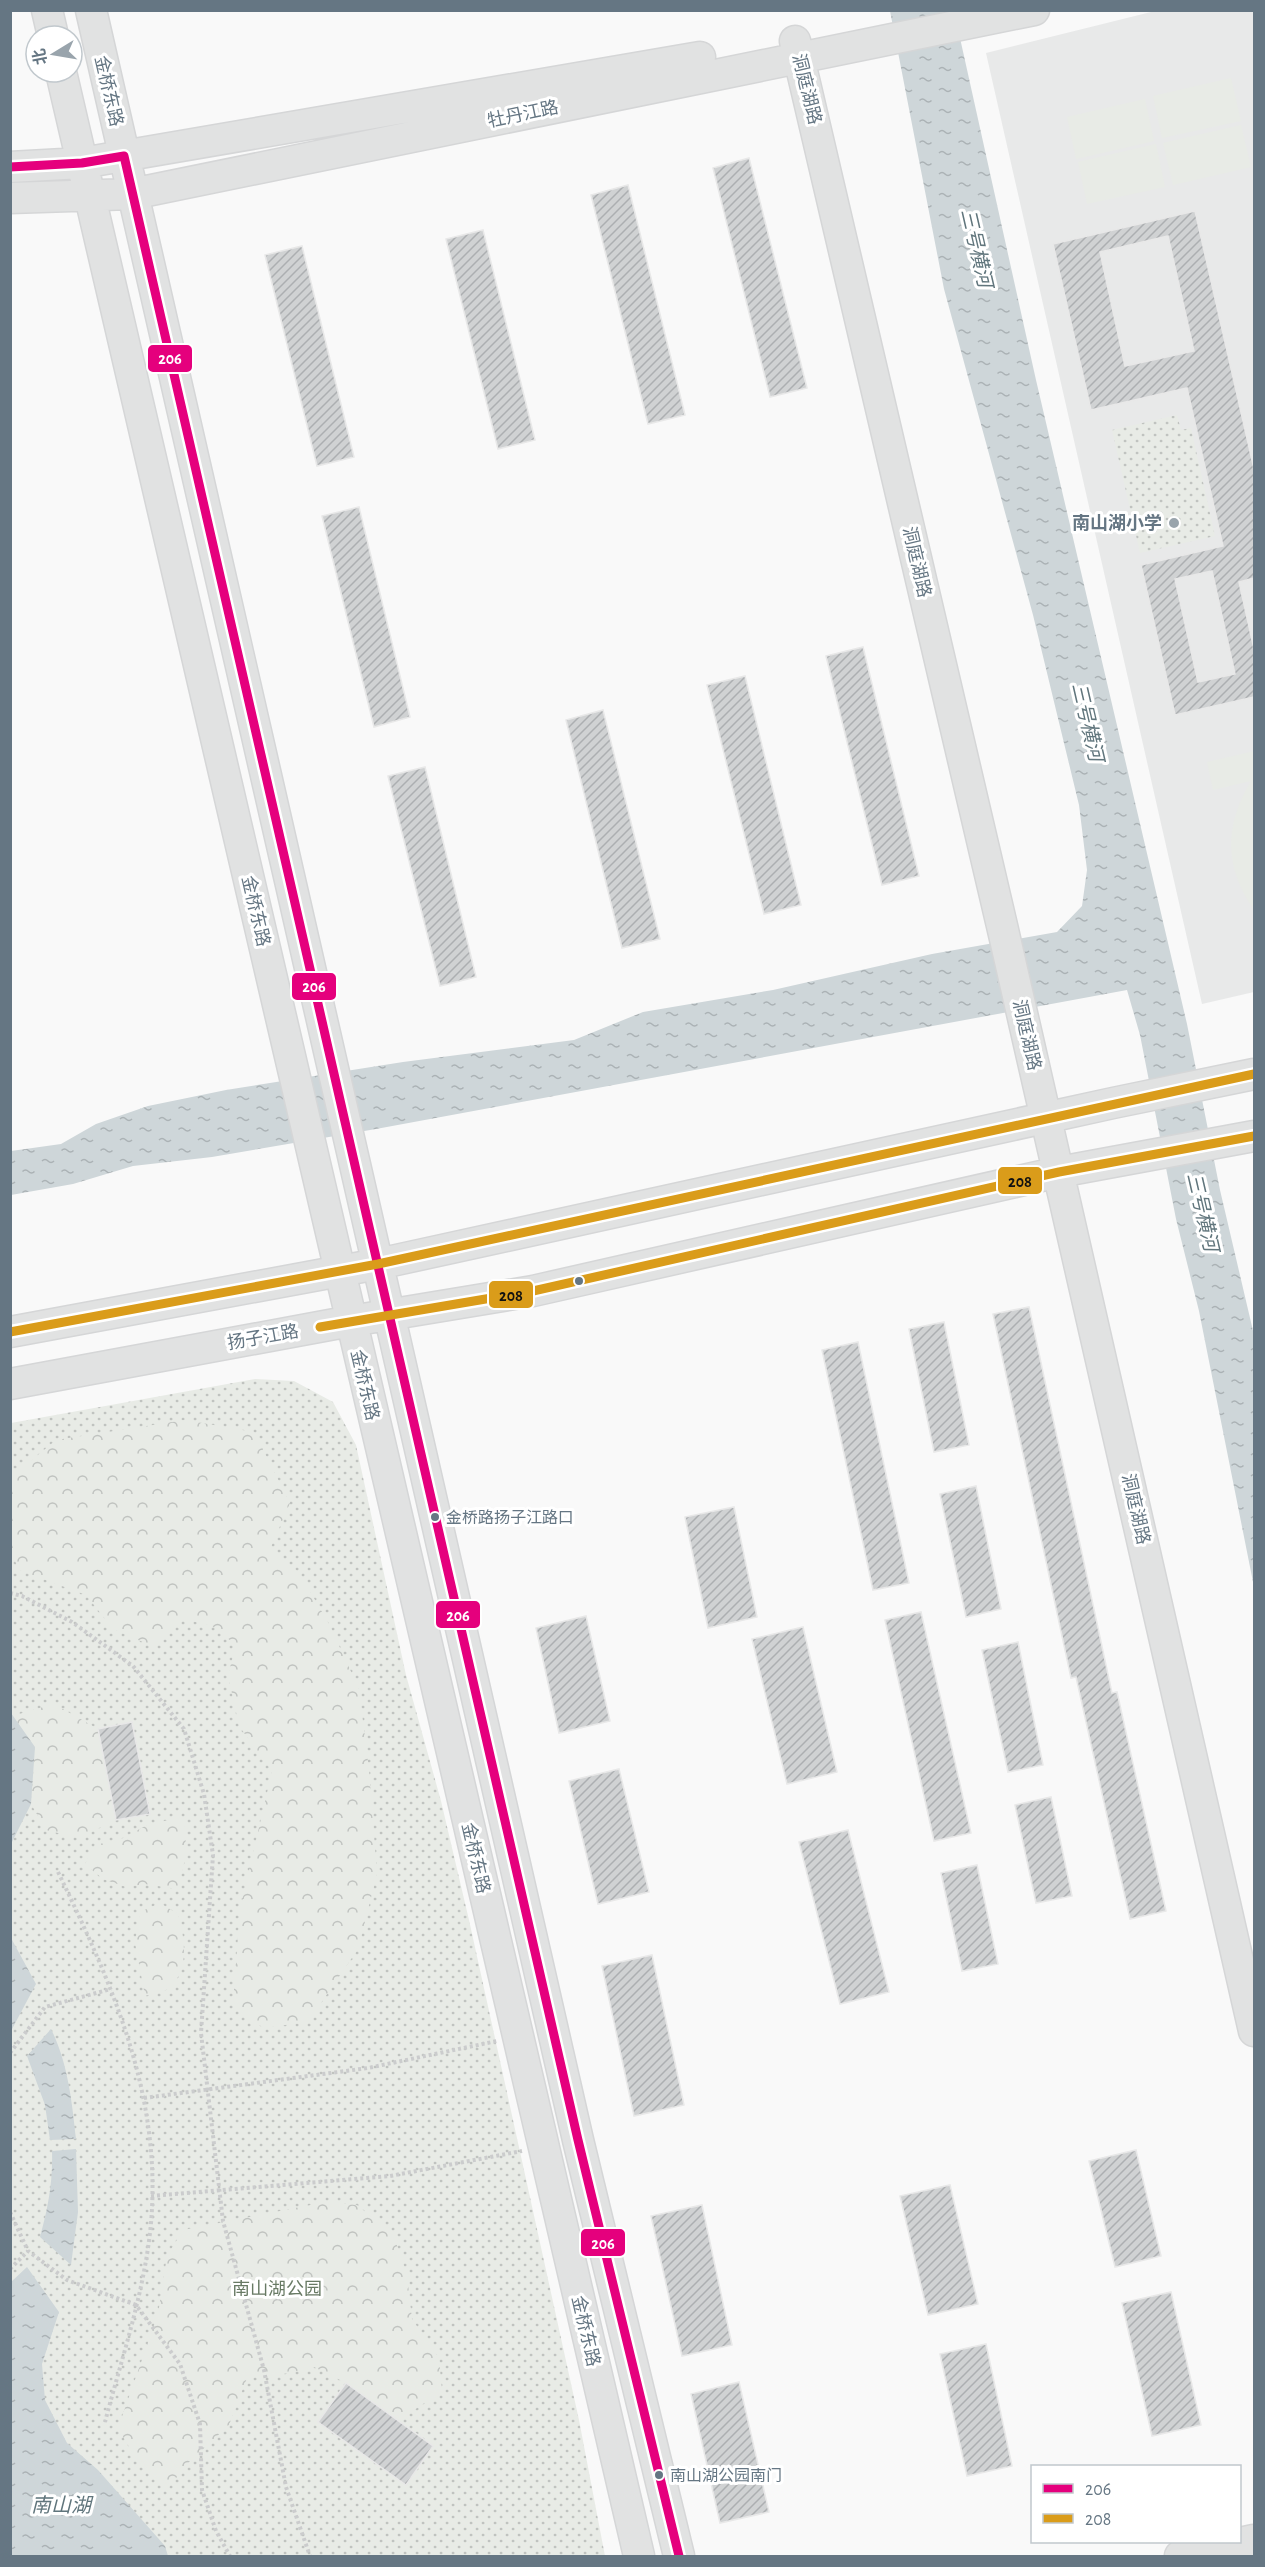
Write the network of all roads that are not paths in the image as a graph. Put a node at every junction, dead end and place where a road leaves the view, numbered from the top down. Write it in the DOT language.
graph roads {
  1 [pos="91,10"];
  2 [pos="936,10"];
  3 [pos="1034,10"];
  4 [pos="882,31"];
  5 [pos="797,49"];
  6 [pos="64,84"];
  7 [pos="124,156"];
  8 [pos="82,163"];
  9 [pos="10,167"];
  10 [pos="132,195"];
  11 [pos="89,196"];
  12 [pos="10,198"];
  13 [pos="1254,1074"];
  14 [pos="1046,1118"];
  15 [pos="1240,1138"];
  16 [pos="1059,1172"];
  17 [pos="378,1264"];
  18 [pos="338,1272"];
  19 [pos="390,1314"];
  20 [pos="351,1321"];
  21 [pos="10,1332"];
  22 [pos="10,1384"];
  23 [pos="1254,2031"];
  24 [pos="1240,2543"];
  25 [pos="639,2556"];
  26 [pos="679,2556"];
  27 [pos="1180,2556"];
  1 -- 7 [label="street, 金桥东路"];
  2 -- 4 [label="street, 牡丹江路"];
  3 -- 4 [label="street, 牡丹江路"];
  4 -- 5 [label="street, 牡丹江路"];
  5 -- 7 [label="street, 牡丹江路"];
  5 -- 10 [label="street, 牡丹江路"];
  5 -- 14 [label="street, 洞庭湖路"];
  6 -- 8 [label="street, 金桥东路"];
  7 -- 8 [label="street, 牡丹江路"];
  7 -- 10 [label="street, 金桥东路"];
  8 -- 9 [label="street, 牡丹江路"];
  8 -- 11 [label="street, 金桥东路"];
  10 -- 11 [label="street, 牡丹江路"];
  10 -- 17 [label="street, 金桥东路"];
  11 -- 12 [label="street, 牡丹江路"];
  11 -- 18 [label="street, 金桥东路"];
  13 -- 14 [label="street"];
  14 -- 16 [label="street, 洞庭湖路"];
  14 -- 17 [label="street"];
  15 -- 16 [label="street, 扬子江路"];
  16 -- 19 [label="street, 扬子江路"];
  16 -- 23 [label="street, 洞庭湖路"];
  17 -- 18 [label="street"];
  17 -- 19 [label="street, 金桥东路"];
  18 -- 20 [label="street, 金桥东路"];
  18 -- 21 [label="street"];
  19 -- 20 [label="street, 扬子江路"];
  19 -- 26 [label="street, 金桥东路"];
  20 -- 22 [label="street, 扬子江路"];
  20 -- 25 [label="street, 金桥东路"];
  24 -- 27 [label="street"];
}
